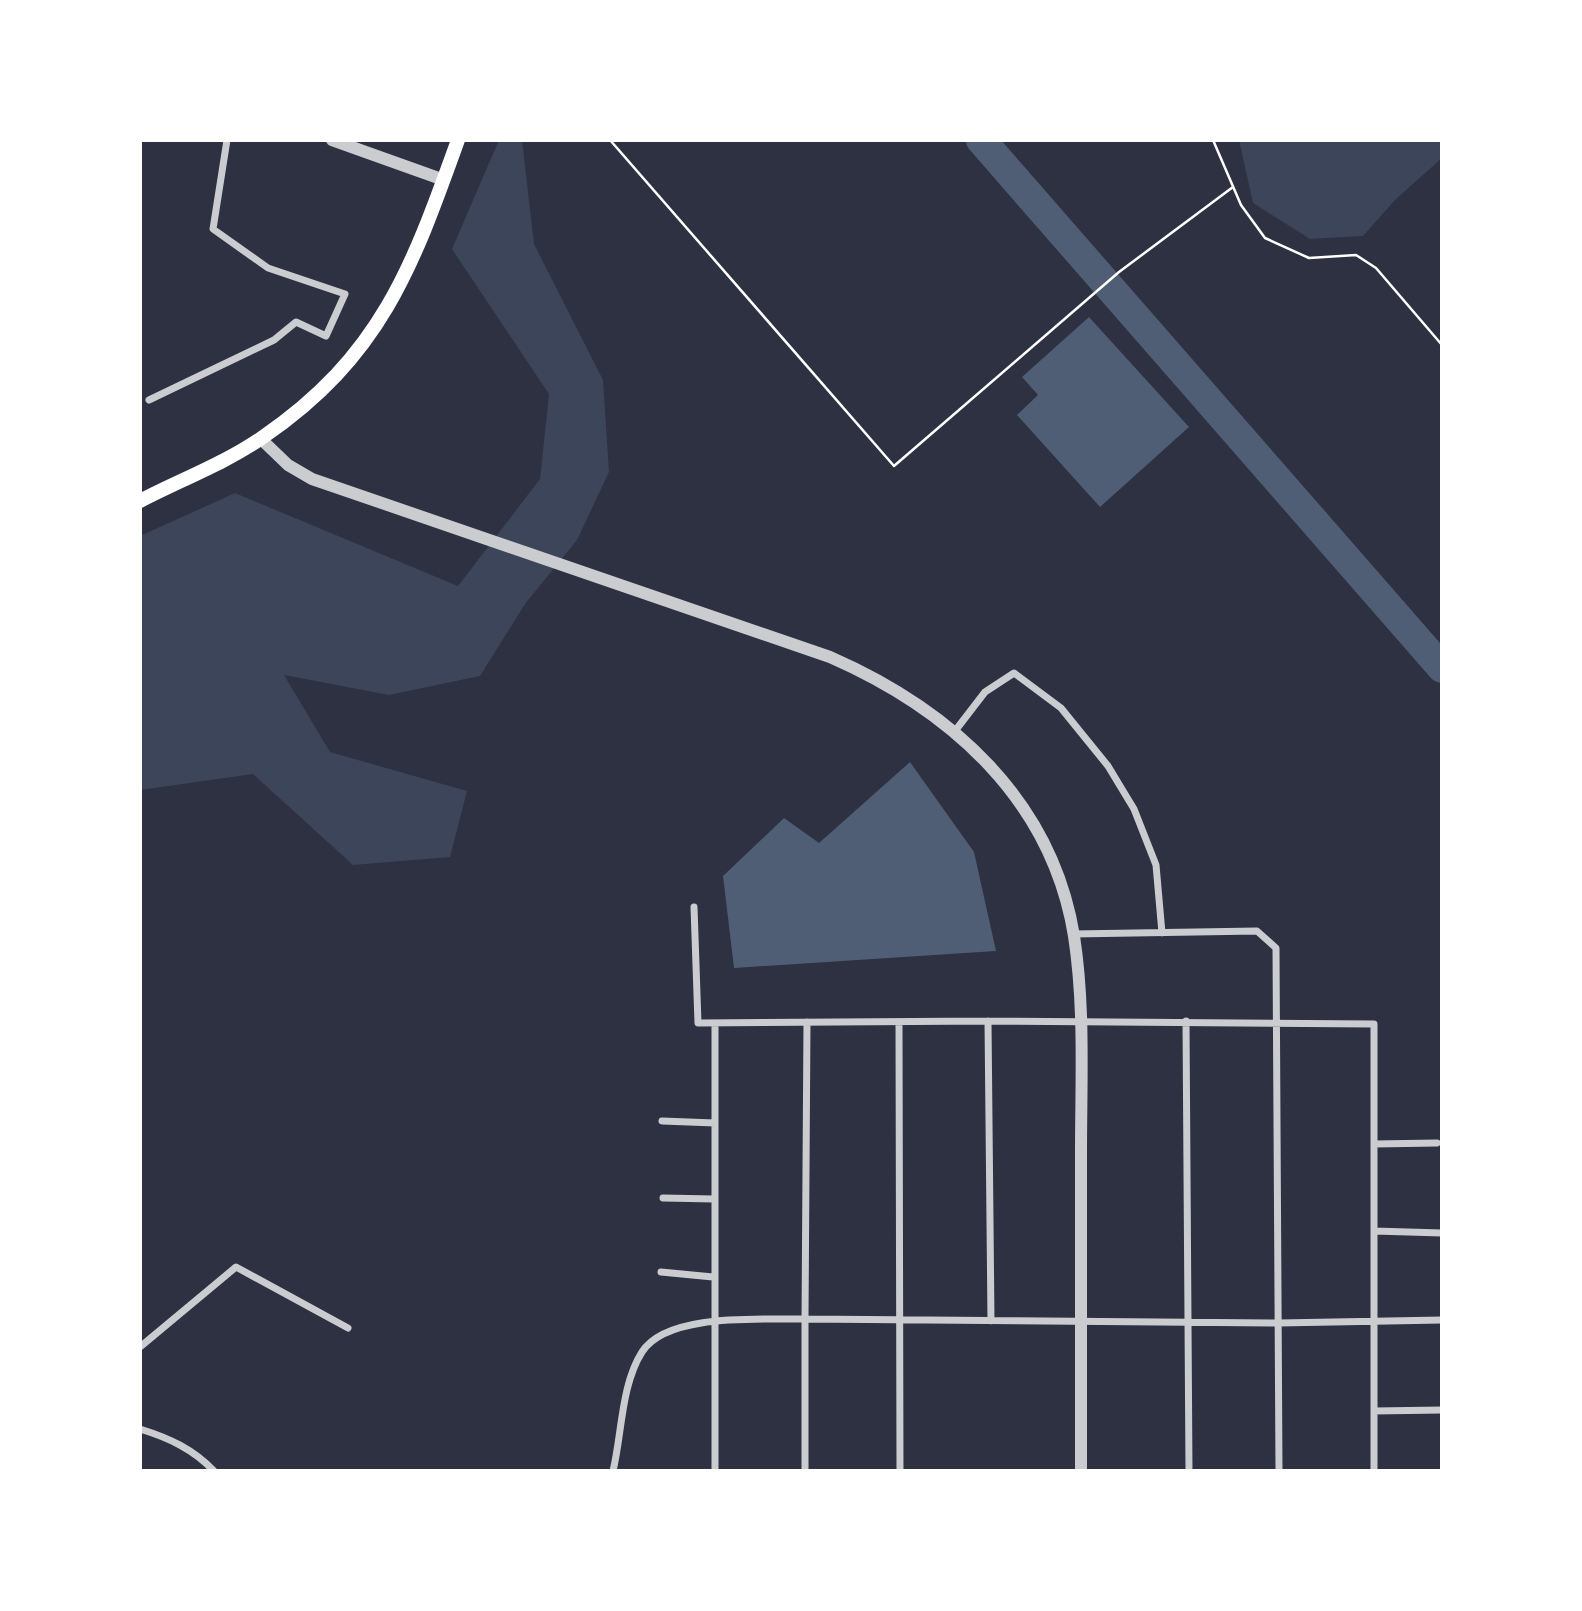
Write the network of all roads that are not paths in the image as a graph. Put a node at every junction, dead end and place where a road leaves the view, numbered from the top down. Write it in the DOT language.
graph roads {
  1 [pos="227,140"];
  2 [pos="332,140"];
  3 [pos="458,140"];
  4 [pos="444,180"];
  5 [pos="149,400"];
  6 [pos="261,439"];
  7 [pos="140,501"];
  8 [pos="956,731"];
  9 [pos="694,907"];
  10 [pos="1162,933"];
  11 [pos="1073,934"];
  12 [pos="988,1021"];
  13 [pos="1081,1021"];
  14 [pos="1186,1021"];
  15 [pos="807,1022"];
  16 [pos="898,1022"];
  17 [pos="715,1023"];
  18 [pos="1279,1023"];
  19 [pos="662,1121"];
  20 [pos="715,1123"];
  21 [pos="1437,1143"];
  22 [pos="1374,1144"];
  23 [pos="663,1198"];
  24 [pos="714,1199"];
  25 [pos="1374,1231"];
  26 [pos="1442,1233"];
  27 [pos="662,1272"];
  28 [pos="713,1277"];
  29 [pos="805,1319"];
  30 [pos="900,1320"];
  31 [pos="1442,1320"];
  32 [pos="713,1321"];
  33 [pos="991,1321"];
  34 [pos="1374,1321"];
  35 [pos="1081,1322"];
  36 [pos="1188,1322"];
  37 [pos="1279,1323"];
  38 [pos="348,1328"];
  39 [pos="140,1348"];
  40 [pos="1442,1410"];
  41 [pos="1374,1411"];
  42 [pos="140,1429"];
  43 [pos="214,1471"];
  44 [pos="613,1471"];
  45 [pos="715,1471"];
  46 [pos="805,1471"];
  47 [pos="900,1471"];
  48 [pos="1081,1471"];
  49 [pos="1189,1471"];
  50 [pos="1279,1471"];
  51 [pos="1374,1471"];
  1 -- 5 [label="street"];
  2 -- 4 [label="street"];
  3 -- 4 [label="main road"];
  4 -- 6 [label="main road"];
  6 -- 7 [label="main road"];
  6 -- 8 [label="street"];
  8 -- 10 [label="street"];
  8 -- 11 [label="street"];
  9 -- 17 [label="street"];
  10 -- 11 [label="street"];
  10 -- 18 [label="street"];
  11 -- 13 [label="street"];
  12 -- 13 [label="street"];
  12 -- 16 [label="street"];
  12 -- 33 [label="street"];
  13 -- 14 [label="street"];
  13 -- 35 [label="street"];
  14 -- 18 [label="street"];
  14 -- 36 [label="street"];
  15 -- 16 [label="street"];
  15 -- 17 [label="street"];
  15 -- 29 [label="street"];
  16 -- 30 [label="street"];
  17 -- 20 [label="street"];
  18 -- 22 [label="street"];
  18 -- 37 [label="street"];
  19 -- 20 [label="street"];
  20 -- 24 [label="street"];
  21 -- 22 [label="street"];
  22 -- 25 [label="street"];
  23 -- 24 [label="street"];
  24 -- 28 [label="street"];
  25 -- 26 [label="street"];
  25 -- 34 [label="street"];
  27 -- 28 [label="street"];
  28 -- 32 [label="street"];
  29 -- 30 [label="street"];
  29 -- 32 [label="street"];
  29 -- 46 [label="street"];
  30 -- 33 [label="street"];
  30 -- 47 [label="street"];
  31 -- 34 [label="street"];
  32 -- 44 [label="street"];
  32 -- 45 [label="street"];
  33 -- 35 [label="street"];
  34 -- 37 [label="street"];
  34 -- 41 [label="street"];
  35 -- 36 [label="street"];
  35 -- 48 [label="street"];
  36 -- 37 [label="street"];
  36 -- 49 [label="street"];
  37 -- 50 [label="street"];
  38 -- 39 [label="street"];
  40 -- 41 [label="street"];
  41 -- 51 [label="street"];
  42 -- 43 [label="street"];
}
